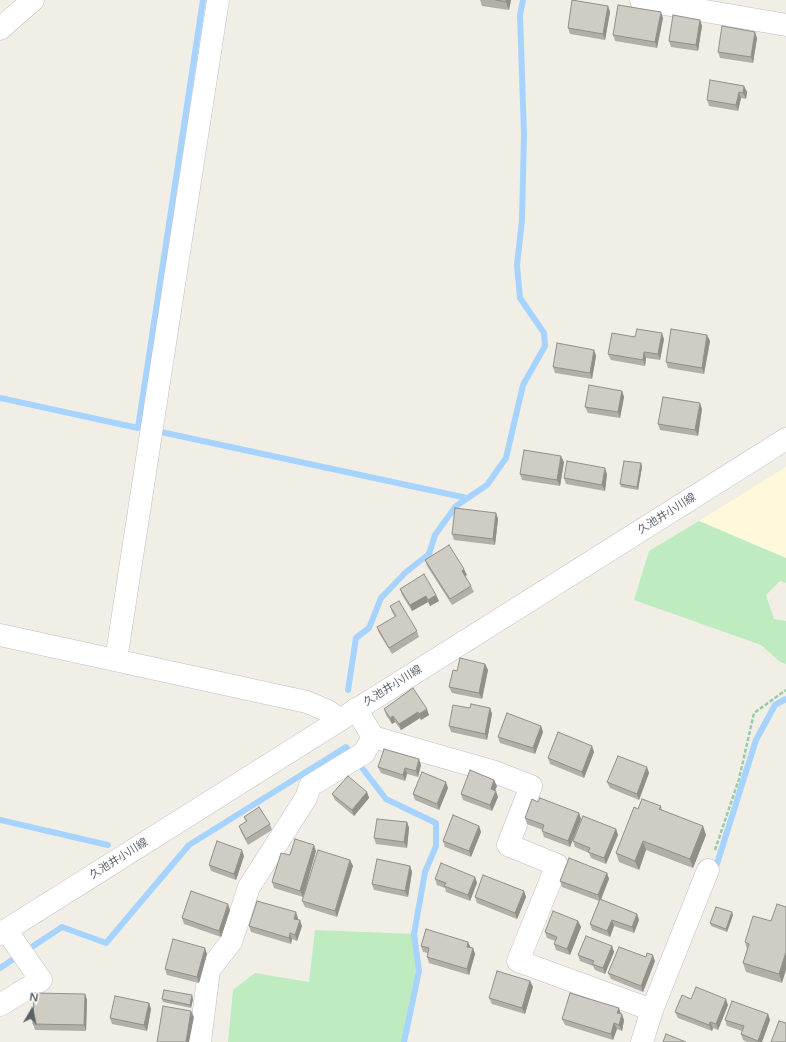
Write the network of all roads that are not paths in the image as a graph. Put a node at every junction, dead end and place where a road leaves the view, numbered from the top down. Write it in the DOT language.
graph roads {
  1 [pos="33,0"];
  2 [pos="218,0"];
  3 [pos="640,0"];
  4 [pos="786,25"];
  5 [pos="0,29"];
  6 [pos="786,439"];
  7 [pos="0,635"];
  8 [pos="116,660"];
  9 [pos="348,714"];
  10 [pos="362,751"];
  11 [pos="708,870"];
  12 [pos="14,944"];
  13 [pos="0,1005"];
  14 [pos="652,1010"];
  15 [pos="200,1042"];
  16 [pos="642,1042"];
  1 -- 5 [label="street"];
  2 -- 8 [label="street"];
  3 -- 4 [label="street"];
  6 -- 9 [label="street, 久池井小川線"];
  7 -- 8 [label="street"];
  8 -- 9 [label="street"];
  9 -- 10 [label="street"];
  9 -- 12 [label="street, 久池井小川線"];
  10 -- 14 [label="street"];
  10 -- 15 [label="street"];
  11 -- 14 [label="street"];
  12 -- 13 [label="street"];
  14 -- 16 [label="street"];
}
